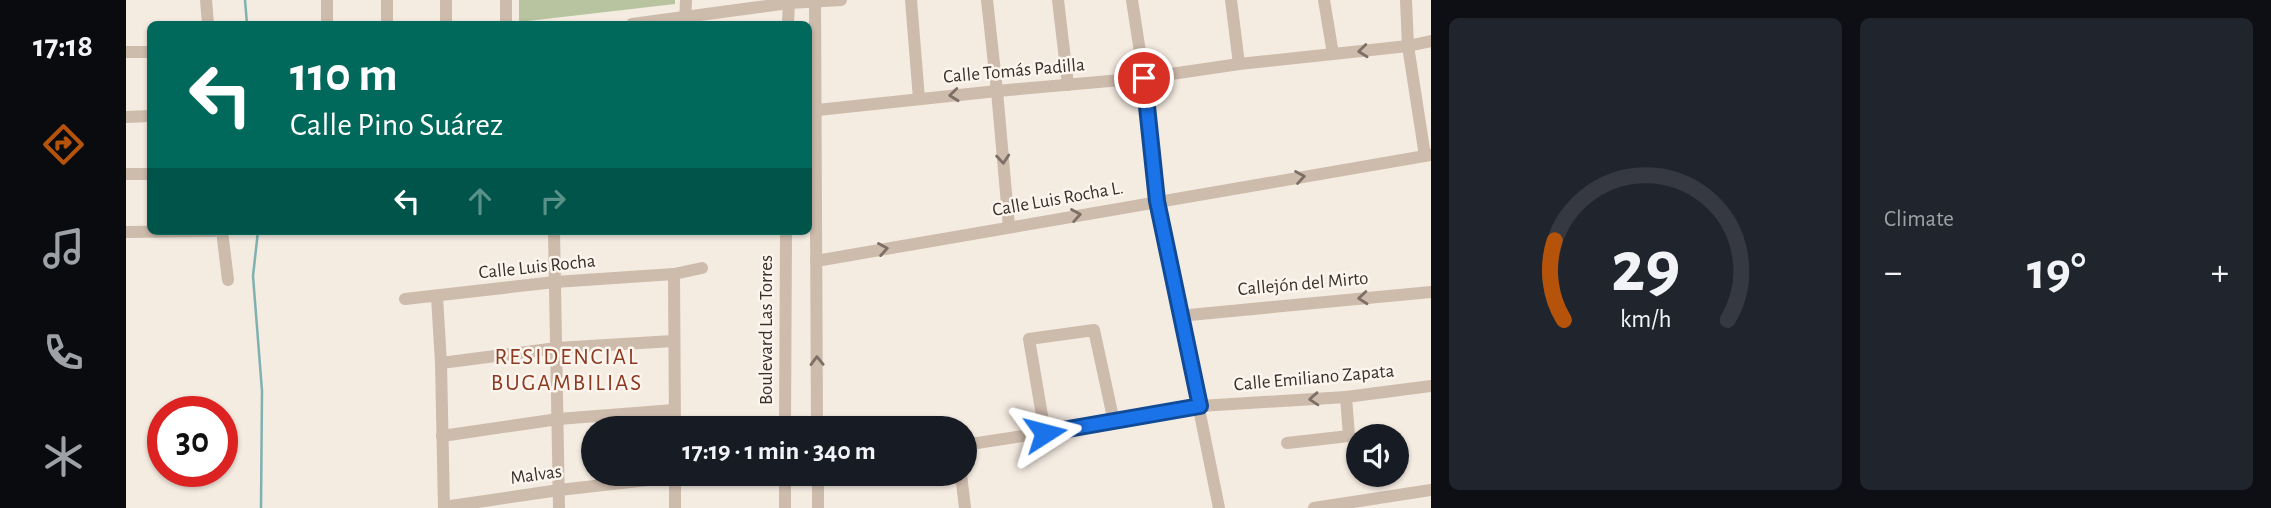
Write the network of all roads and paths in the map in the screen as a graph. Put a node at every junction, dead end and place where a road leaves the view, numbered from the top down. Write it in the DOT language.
graph roads {
  1 [pos="206,0"];
  2 [pos="327,0"];
  3 [pos="387,0"];
  4 [pos="446,0"];
  5 [pos="506,0"];
  6 [pos="686,0"];
  7 [pos="841,0"];
  8 [pos="911,0"];
  9 [pos="987,0"];
  10 [pos="1058,0"];
  11 [pos="1132,0"];
  12 [pos="1231,0"];
  13 [pos="1324,0"];
  14 [pos="1406,0"];
  15 [pos="816,1"];
  16 [pos="789,2"];
  17 [pos="685,20"];
  18 [pos="208,21"];
  19 [pos="327,21"];
  20 [pos="387,21"];
  21 [pos="446,21"];
  22 [pos="506,21"];
  23 [pos="788,21"];
  24 [pos="1431,41"];
  25 [pos="1408,46"];
  26 [pos="126,52"];
  27 [pos="147,52"];
  28 [pos="1332,54"];
  29 [pos="1239,64"];
  30 [pos="1144,78"];
  31 [pos="1068,85"];
  32 [pos="997,91"];
  33 [pos="919,99"];
  34 [pos="812,111"];
  35 [pos="147,116"];
  36 [pos="126,117"];
  37 [pos="1428,156"];
  38 [pos="126,174"];
  39 [pos="147,174"];
  40 [pos="1157,201"];
  41 [pos="1009,227"];
  42 [pos="126,232"];
  43 [pos="147,232"];
  44 [pos="222,235"];
  45 [pos="554,235"];
  46 [pos="786,235"];
  47 [pos="816,261"];
  48 [pos="702,268"];
  49 [pos="674,274"];
  50 [pos="228,280"];
  51 [pos="555,282"];
  52 [pos="1431,292"];
  53 [pos="437,297"];
  54 [pos="405,299"];
  55 [pos="1180,316"];
  56 [pos="673,341"];
  57 [pos="557,348"];
  58 [pos="441,363"];
  59 [pos="1431,386"];
  60 [pos="1346,397"];
  61 [pos="1200,406"];
  62 [pos="674,411"];
  63 [pos="674,416"];
  64 [pos="785,416"];
  65 [pos="817,416"];
  66 [pos="558,419"];
  67 [pos="1114,422"];
  68 [pos="1045,433"];
  69 [pos="442,436"];
  70 [pos="977,443"];
  71 [pos="1287,443"];
  72 [pos="592,486"];
  73 [pos="675,486"];
  74 [pos="785,486"];
  75 [pos="818,486"];
  76 [pos="962,486"];
  77 [pos="559,490"];
  78 [pos="1431,490"];
  79 [pos="444,508"];
  80 [pos="559,508"];
  81 [pos="675,508"];
  82 [pos="785,508"];
  83 [pos="818,508"];
  84 [pos="965,508"];
  85 [pos="1219,508"];
  86 [pos="1314,508"];
  1 -- 18 [label="street"];
  2 -- 19 [label="street"];
  3 -- 20 [label="street"];
  4 -- 21 [label="street"];
  5 -- 22 [label="street"];
  6 -- 17 [label="street"];
  7 -- 15 [label="street"];
  8 -- 33 [label="street"];
  9 -- 32 [label="street"];
  10 -- 31 [label="street"];
  11 -- 30 [label="street"];
  12 -- 29 [label="street"];
  13 -- 28 [label="street"];
  14 -- 25 [label="street"];
  15 -- 16 [label="street"];
  15 -- 34 [label="street"];
  16 -- 17 [label="street"];
  16 -- 23 [label="street"];
  24 -- 25 [label="street, Calle Tomás Padilla"];
  25 -- 28 [label="street, Calle Tomás Padilla, one-way"];
  25 -- 37 [label="street"];
  26 -- 27 [label="street"];
  28 -- 29 [label="street, Calle Tomás Padilla"];
  29 -- 30 [label="street, Calle Tomás Padilla"];
  30 -- 31 [label="street, Calle Tomás Padilla"];
  30 -- 40 [label="street"];
  31 -- 32 [label="street, Calle Tomás Padilla"];
  32 -- 33 [label="street, Calle Tomás Padilla, one-way"];
  32 -- 41 [label="street, one-way"];
  33 -- 34 [label="street, Calle Tomás Padilla"];
  34 -- 47 [label="street"];
  35 -- 36 [label="street"];
  40 -- 37 [label="street, Calle Luis Rocha L., one-way"];
  38 -- 39 [label="street"];
  41 -- 40 [label="street, Calle Luis Rocha L., one-way"];
  40 -- 55 [label="street"];
  47 -- 41 [label="street, Calle Luis Rocha L., one-way"];
  42 -- 43 [label="street"];
  44 -- 50 [label="street"];
  45 -- 51 [label="street"];
  46 -- 64 [label="street, Boulevard Las Torres"];
  65 -- 47 [label="street, one-way"];
  48 -- 49 [label="street, Calle Luis Rocha"];
  49 -- 51 [label="street, Calle Luis Rocha"];
  49 -- 56 [label="street"];
  51 -- 53 [label="street, Calle Luis Rocha"];
  51 -- 57 [label="street"];
  52 -- 55 [label="street, Callejón del Mirto, one-way"];
  53 -- 54 [label="street, Calle Luis Rocha"];
  53 -- 58 [label="street"];
  55 -- 61 [label="street"];
  56 -- 57 [label="street"];
  56 -- 62 [label="street"];
  57 -- 58 [label="street"];
  57 -- 66 [label="street"];
  58 -- 69 [label="street"];
  59 -- 60 [label="street, Calle Emiliano Zapata"];
  60 -- 61 [label="street, Calle Emiliano Zapata, one-way"];
  60 -- 71 [label="street"];
  61 -- 67 [label="street, Calle Emiliano Zapata"];
  61 -- 85 [label="street"];
  62 -- 63 [label="street"];
  62 -- 66 [label="street"];
  66 -- 69 [label="street"];
  66 -- 77 [label="street"];
  67 -- 68 [label="street, Calle Emiliano Zapata"];
  67 -- 68 [label="street"];
  68 -- 70 [label="street, Calle Emiliano Zapata"];
  69 -- 79 [label="street"];
  72 -- 77 [label="street, Malvas"];
  73 -- 81 [label="street"];
  74 -- 82 [label="street"];
  75 -- 83 [label="street"];
  76 -- 84 [label="street"];
  77 -- 79 [label="street, Malvas"];
  77 -- 80 [label="street"];
  78 -- 86 [label="street"];
}
